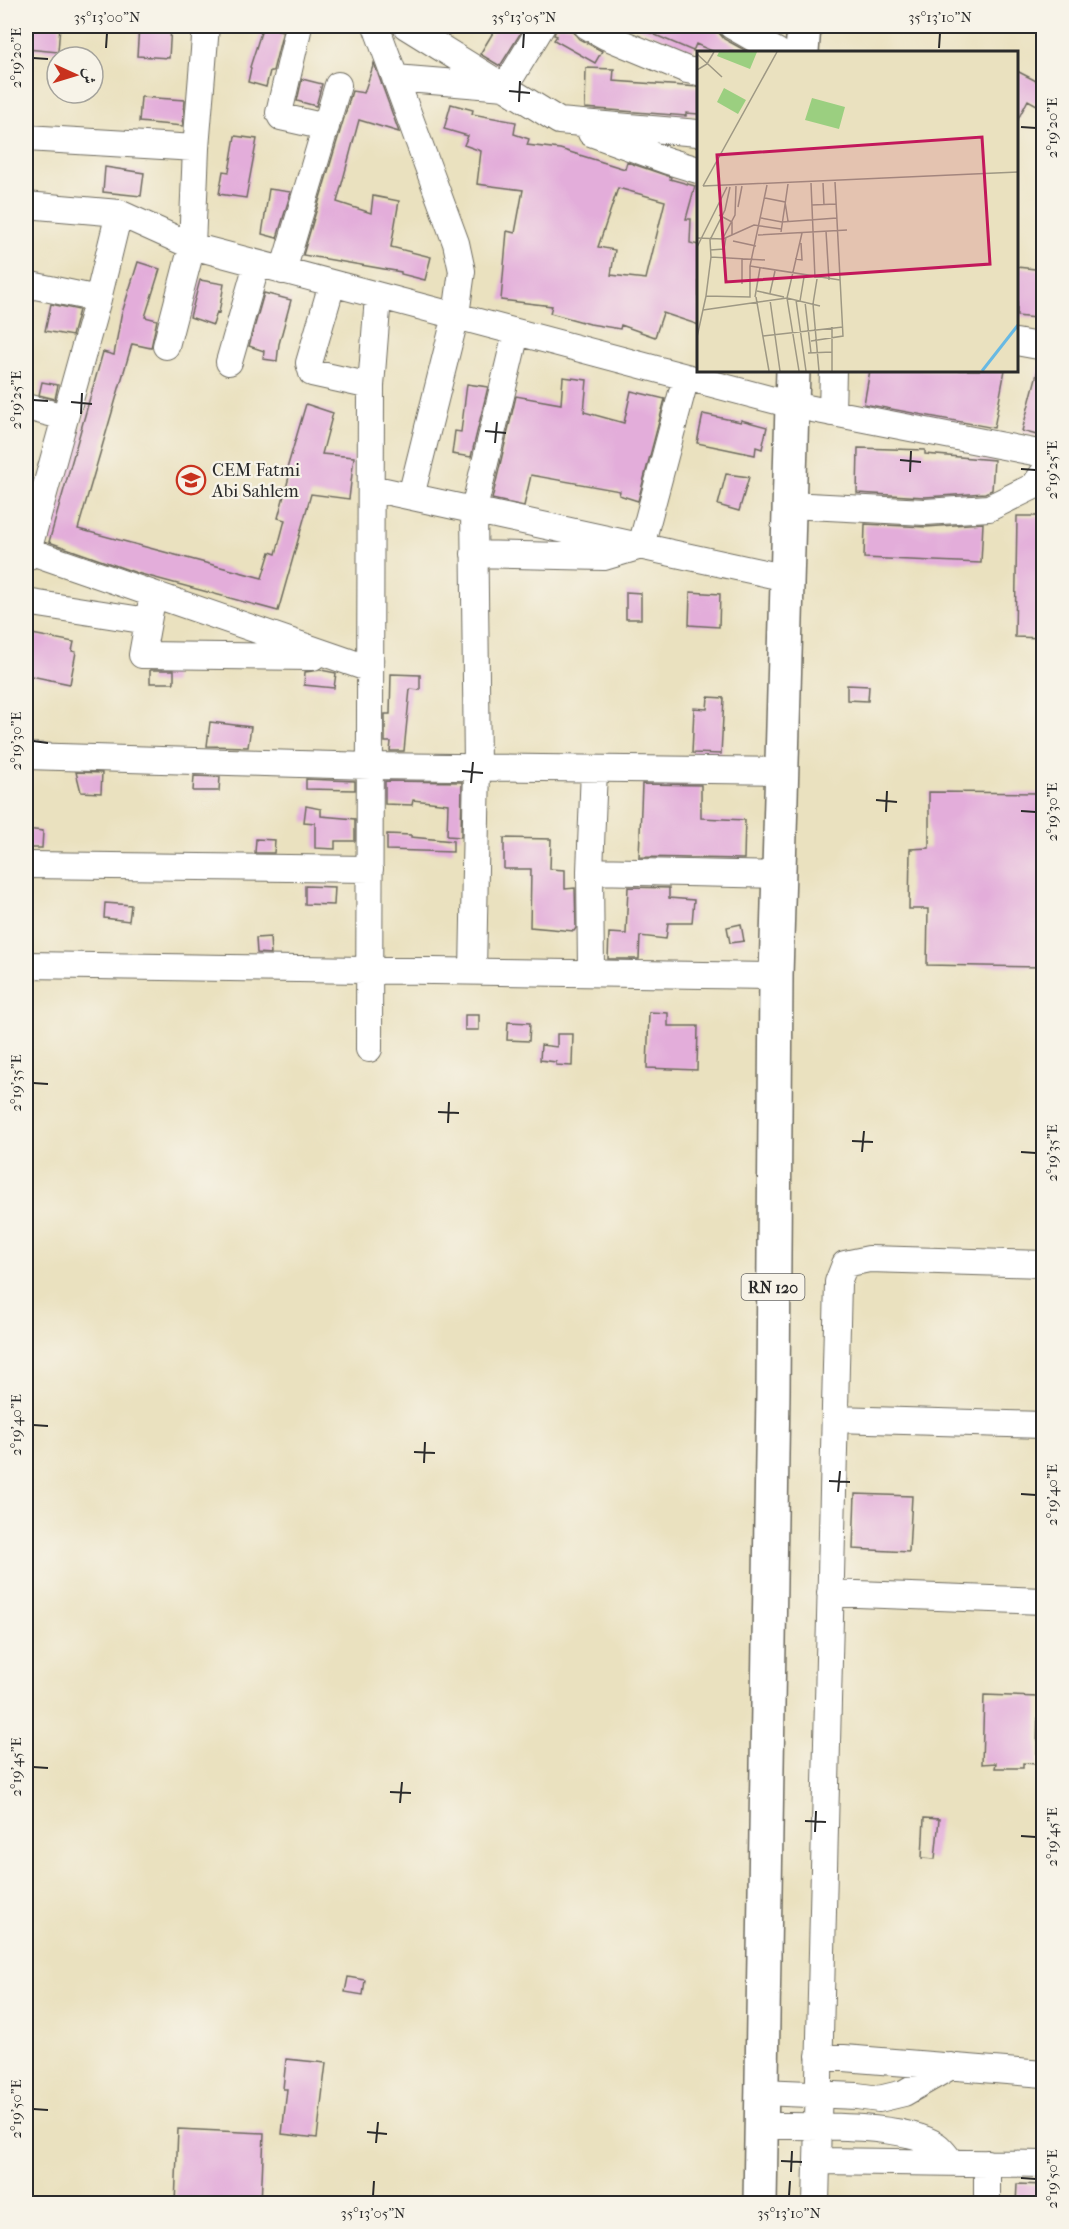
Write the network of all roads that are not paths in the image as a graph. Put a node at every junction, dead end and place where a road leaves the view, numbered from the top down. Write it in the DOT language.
graph roads {
  1 [pos="206,26"];
  2 [pos="299,26"];
  3 [pos="375,26"];
  4 [pos="405,26"];
  5 [pos="542,26"];
  6 [pos="587,26"];
  7 [pos="732,26"];
  8 [pos="804,26"];
  9 [pos="776,51"];
  10 [pos="802,51"];
  11 [pos="697,72"];
  12 [pos="395,78"];
  13 [pos="338,85"];
  14 [pos="505,87"];
  15 [pos="560,121"];
  16 [pos="326,127"];
  17 [pos="697,133"];
  18 [pos="26,138"];
  19 [pos="196,148"];
  20 [pos="697,169"];
  21 [pos="26,205"];
  22 [pos="118,213"];
  23 [pos="192,246"];
  24 [pos="257,264"];
  25 [pos="283,271"];
  26 [pos="26,284"];
  27 [pos="332,284"];
  28 [pos="378,297"];
  29 [pos="98,299"];
  30 [pos="456,315"];
  31 [pos="516,333"];
  32 [pos="1018,342"];
  33 [pos="166,346"];
  34 [pos="1044,347"];
  35 [pos="229,362"];
  36 [pos="792,372"];
  37 [pos="833,372"];
  38 [pos="686,377"];
  39 [pos="371,386"];
  40 [pos="792,405"];
  41 [pos="26,407"];
  42 [pos="832,413"];
  43 [pos="65,417"];
  44 [pos="1044,454"];
  45 [pos="1044,472"];
  46 [pos="371,488"];
  47 [pos="411,496"];
  48 [pos="789,506"];
  49 [pos="474,509"];
  50 [pos="641,546"];
  51 [pos="26,553"];
  52 [pos="474,554"];
  53 [pos="787,578"];
  54 [pos="153,594"];
  55 [pos="26,602"];
  56 [pos="148,621"];
  57 [pos="336,657"];
  58 [pos="370,669"];
  59 [pos="26,756"];
  60 [pos="370,766"];
  61 [pos="477,767"];
  62 [pos="594,769"];
  63 [pos="782,771"];
  64 [pos="26,865"];
  65 [pos="370,869"];
  66 [pos="590,871"];
  67 [pos="779,875"];
  68 [pos="26,964"];
  69 [pos="369,970"];
  70 [pos="473,971"];
  71 [pos="591,973"];
  72 [pos="776,976"];
  73 [pos="369,1049"];
  74 [pos="1044,1264"];
  75 [pos="835,1419"];
  76 [pos="1044,1425"];
  77 [pos="830,1593"];
  78 [pos="1044,1601"];
  79 [pos="819,2056"];
  80 [pos="951,2067"];
  81 [pos="1044,2074"];
  82 [pos="761,2092"];
  83 [pos="819,2095"];
  84 [pos="818,2125"];
  85 [pos="761,2126"];
  86 [pos="817,2161"];
  87 [pos="952,2163"];
  88 [pos="987,2163"];
  89 [pos="1044,2164"];
  90 [pos="760,2204"];
  91 [pos="816,2204"];
  92 [pos="987,2204"];
  1 -- 19 [label="street"];
  2 -- 16 [label="street"];
  3 -- 12 [label="street"];
  4 -- 14 [label="street"];
  5 -- 14 [label="street"];
  6 -- 11 [label="street"];
  7 -- 9 [label="street"];
  8 -- 10 [label="main road"];
  12 -- 14 [label="street"];
  12 -- 30 [label="street"];
  13 -- 16 [label="street"];
  14 -- 15 [label="street"];
  15 -- 17 [label="street"];
  15 -- 20 [label="street"];
  16 -- 25 [label="street"];
  18 -- 19 [label="street"];
  19 -- 23 [label="street"];
  21 -- 22 [label="street"];
  22 -- 23 [label="street"];
  22 -- 29 [label="street"];
  23 -- 24 [label="street"];
  23 -- 33 [label="street"];
  24 -- 25 [label="street"];
  24 -- 35 [label="street"];
  25 -- 27 [label="street"];
  26 -- 29 [label="street"];
  27 -- 28 [label="street"];
  27 -- 39 [label="street"];
  28 -- 30 [label="street"];
  28 -- 39 [label="street"];
  29 -- 43 [label="street"];
  30 -- 31 [label="street"];
  30 -- 47 [label="street"];
  31 -- 38 [label="street"];
  31 -- 49 [label="street"];
  32 -- 34 [label="street"];
  36 -- 40 [label="main road, RN 120"];
  37 -- 42 [label="street"];
  38 -- 40 [label="street"];
  38 -- 50 [label="street"];
  39 -- 46 [label="street"];
  40 -- 42 [label="street"];
  40 -- 48 [label="main road, RN 120"];
  41 -- 43 [label="street"];
  42 -- 44 [label="street"];
  43 -- 51 [label="street"];
  45 -- 48 [label="street"];
  46 -- 47 [label="street"];
  46 -- 58 [label="street"];
  47 -- 49 [label="street"];
  48 -- 53 [label="main road, RN 120"];
  49 -- 50 [label="street"];
  49 -- 52 [label="street"];
  50 -- 52 [label="street"];
  50 -- 53 [label="street"];
  51 -- 54 [label="street"];
  52 -- 61 [label="street"];
  53 -- 63 [label="main road, RN 120"];
  54 -- 56 [label="street"];
  54 -- 57 [label="street"];
  55 -- 56 [label="street"];
  56 -- 57 [label="street"];
  57 -- 58 [label="street"];
  58 -- 60 [label="street"];
  59 -- 60 [label="street"];
  60 -- 61 [label="street"];
  60 -- 65 [label="street"];
  61 -- 62 [label="street"];
  61 -- 70 [label="street"];
  62 -- 63 [label="street"];
  62 -- 66 [label="street"];
  63 -- 67 [label="main road, RN 120"];
  64 -- 65 [label="street"];
  65 -- 69 [label="street"];
  66 -- 67 [label="street"];
  66 -- 71 [label="street"];
  67 -- 72 [label="main road, RN 120"];
  68 -- 69 [label="street"];
  69 -- 70 [label="street"];
  69 -- 73 [label="street"];
  70 -- 71 [label="street"];
  71 -- 72 [label="street"];
  72 -- 82 [label="main road, RN 120"];
  74 -- 75 [label="street"];
  75 -- 76 [label="street"];
  75 -- 77 [label="street"];
  77 -- 78 [label="street"];
  77 -- 79 [label="street"];
  79 -- 80 [label="street"];
  79 -- 83 [label="street"];
  80 -- 81 [label="street"];
  80 -- 83 [label="street"];
  82 -- 83 [label="street"];
  82 -- 85 [label="main road, RN 120"];
  83 -- 84 [label="street"];
  84 -- 85 [label="street"];
  84 -- 86 [label="street"];
  84 -- 87 [label="street"];
  85 -- 90 [label="main road, RN 120"];
  86 -- 87 [label="street"];
  86 -- 91 [label="street"];
  87 -- 88 [label="street"];
  88 -- 89 [label="street"];
  88 -- 92 [label="street"];
}
